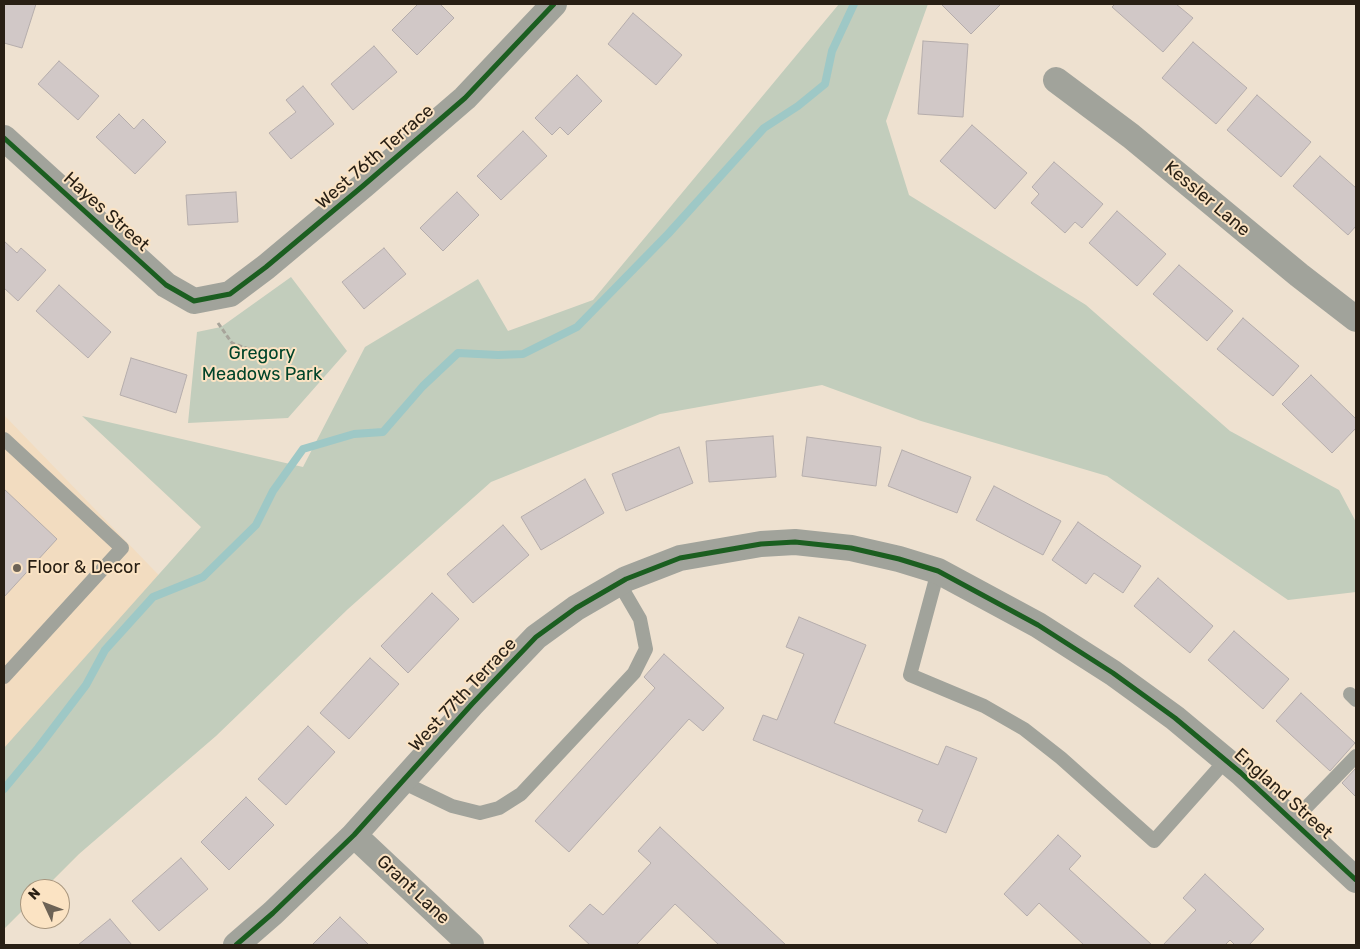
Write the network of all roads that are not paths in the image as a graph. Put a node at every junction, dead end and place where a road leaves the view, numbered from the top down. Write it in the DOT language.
graph roads {
  1 [pos="554,4"];
  2 [pos="1056,80"];
  3 [pos="4,138"];
  4 [pos="194,301"];
  5 [pos="1355,316"];
  6 [pos="4,439"];
  7 [pos="761,544"];
  8 [pos="938,571"];
  9 [pos="619,583"];
  10 [pos="4,677"];
  11 [pos="1356,756"];
  12 [pos="1226,760"];
  13 [pos="402,782"];
  14 [pos="1293,821"];
  15 [pos="354,834"];
  16 [pos="1356,880"];
  17 [pos="236,945"];
  18 [pos="472,945"];
  1 -- 4 [label="street, West 76th Terrace"];
  2 -- 5 [label="street, Kessler Lane"];
  3 -- 4 [label="street, Hayes Street"];
  6 -- 10 [label="lane"];
  7 -- 8 [label="street, England Street"];
  7 -- 9 [label="street, West 77th Terrace"];
  8 -- 12 [label="street, England Street"];
  8 -- 12 [label="lane"];
  9 -- 13 [label="street, West 77th Terrace"];
  9 -- 13 [label="lane"];
  11 -- 14 [label="lane"];
  12 -- 14 [label="street, England Street"];
  13 -- 15 [label="street, West 77th Terrace"];
  14 -- 16 [label="street, England Street"];
  15 -- 17 [label="street, West 77th Terrace"];
  15 -- 18 [label="street, Grant Lane"];
}
